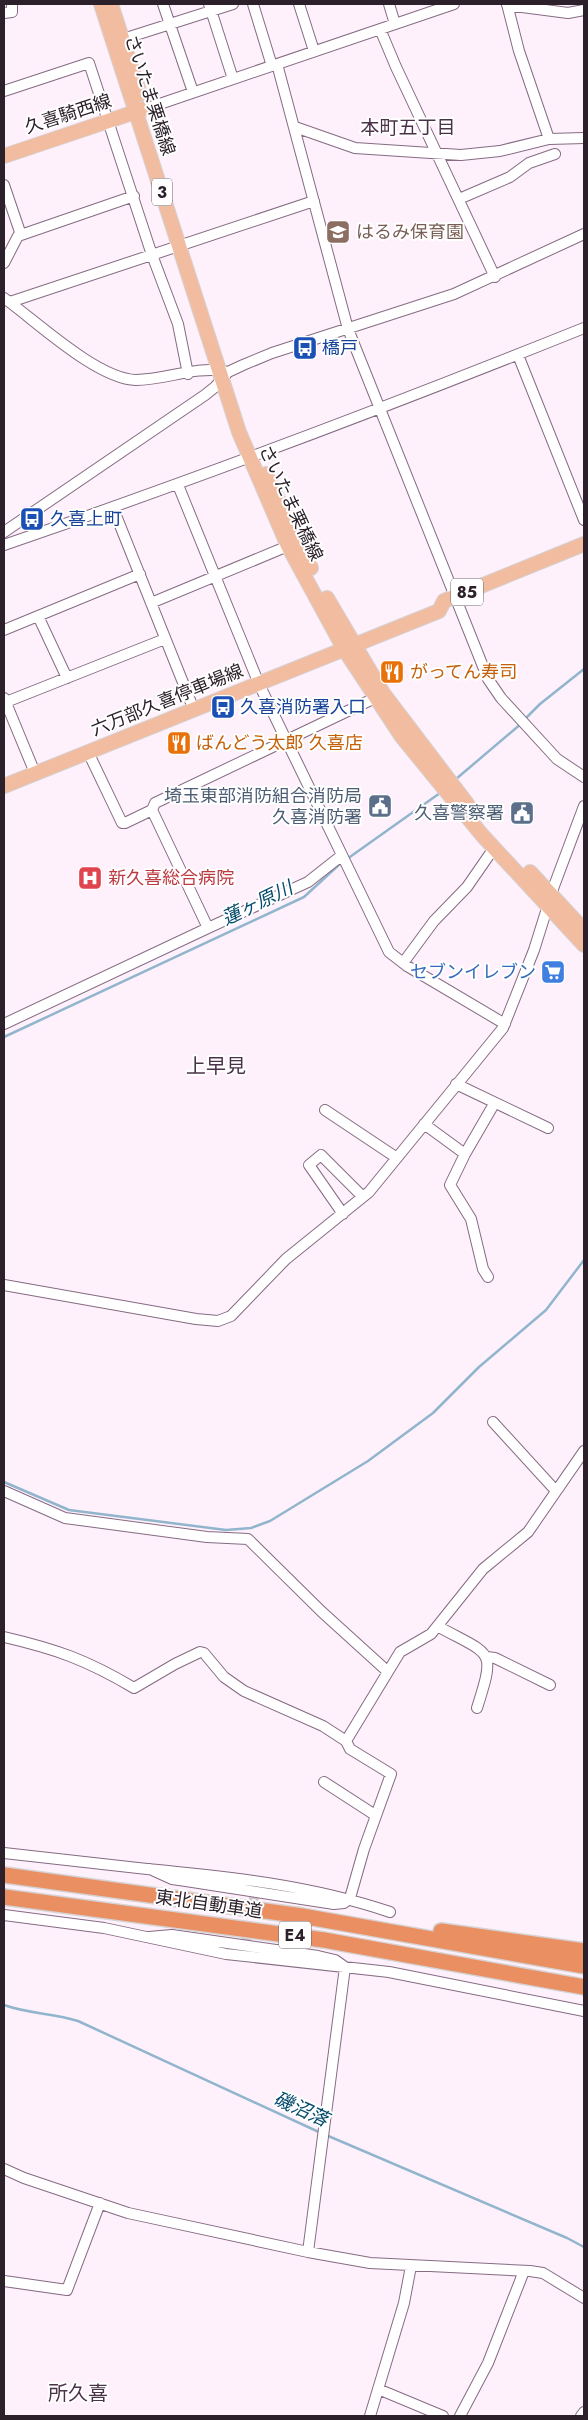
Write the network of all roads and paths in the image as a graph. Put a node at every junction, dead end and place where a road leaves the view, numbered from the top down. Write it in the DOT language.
graph roads {
  1 [pos="12,4"];
  2 [pos="101,4"];
  3 [pos="111,4"];
  4 [pos="164,4"];
  5 [pos="233,4"];
  6 [pos="253,4"];
  7 [pos="300,4"];
  8 [pos="389,4"];
  9 [pos="454,4"];
  10 [pos="507,5"];
  11 [pos="210,7"];
  12 [pos="584,10"];
  13 [pos="4,13"];
  14 [pos="170,24"];
  15 [pos="395,24"];
  16 [pos="380,29"];
  17 [pos="123,39"];
  18 [pos="314,51"];
  19 [pos="274,65"];
  20 [pos="233,79"];
  21 [pos="4,91"];
  22 [pos="194,92"];
  23 [pos="140,110"];
  24 [pos="108,121"];
  25 [pos="296,127"];
  26 [pos="584,138"];
  27 [pos="549,139"];
  28 [pos="437,153"];
  29 [pos="554,154"];
  30 [pos="4,156"];
  31 [pos="4,185"];
  32 [pos="134,196"];
  33 [pos="459,199"];
  34 [pos="314,201"];
  35 [pos="584,234"];
  36 [pos="21,235"];
  37 [pos="184,245"];
  38 [pos="152,255"];
  39 [pos="4,263"];
  40 [pos="495,277"];
  41 [pos="7,300"];
  42 [pos="584,328"];
  43 [pos="348,329"];
  44 [pos="518,354"];
  45 [pos="188,374"];
  46 [pos="223,374"];
  47 [pos="380,410"];
  48 [pos="254,456"];
  49 [pos="178,485"];
  50 [pos="113,508"];
  51 [pos="584,520"];
  52 [pos="4,532"];
  53 [pos="584,544"];
  54 [pos="4,545"];
  55 [pos="288,546"];
  56 [pos="140,574"];
  57 [pos="215,576"];
  58 [pos="454,597"];
  59 [pos="151,603"];
  60 [pos="38,616"];
  61 [pos="4,630"];
  62 [pos="165,638"];
  63 [pos="349,647"];
  64 [pos="67,678"];
  65 [pos="259,684"];
  66 [pos="375,698"];
  67 [pos="5,700"];
  68 [pos="194,710"];
  69 [pos="285,741"];
  70 [pos="88,752"];
  71 [pos="35,773"];
  72 [pos="584,777"];
  73 [pos="4,786"];
  74 [pos="584,806"];
  75 [pos="152,810"];
  76 [pos="494,848"];
  77 [pos="343,860"];
  78 [pos="550,901"];
  79 [pos="208,928"];
  80 [pos="584,930"];
  81 [pos="584,945"];
  82 [pos="403,963"];
  83 [pos="4,1024"];
  84 [pos="505,1024"];
  85 [pos="456,1084"];
  86 [pos="494,1104"];
  87 [pos="325,1110"];
  88 [pos="424,1124"];
  89 [pos="548,1128"];
  90 [pos="465,1154"];
  91 [pos="397,1158"];
  92 [pos="363,1197"];
  93 [pos="343,1214"];
  94 [pos="488,1277"];
  95 [pos="4,1285"];
  96 [pos="492,1422"];
  97 [pos="584,1451"];
  98 [pos="4,1491"];
  99 [pos="556,1491"];
  100 [pos="439,1627"];
  101 [pos="4,1637"];
  102 [pos="487,1657"];
  103 [pos="387,1671"];
  104 [pos="550,1684"];
  105 [pos="477,1708"];
  106 [pos="346,1742"];
  107 [pos="324,1782"];
  108 [pos="376,1814"];
  109 [pos="4,1853"];
  110 [pos="4,1875"];
  111 [pos="4,1897"];
  112 [pos="350,1898"];
  113 [pos="390,1912"];
  114 [pos="4,1915"];
  115 [pos="374,1928"];
  116 [pos="584,1952"];
  117 [pos="584,1966"];
  118 [pos="345,1967"];
  119 [pos="584,1987"];
  120 [pos="584,2011"];
  121 [pos="4,2169"];
  122 [pos="100,2203"];
  123 [pos="308,2252"];
  124 [pos="411,2266"];
  125 [pos="524,2271"];
  126 [pos="4,2281"];
  127 [pos="584,2298"];
  128 [pos="378,2389"];
  129 [pos="584,2412"];
  130 [pos="370,2416"];
  131 [pos="443,2416"];
  132 [pos="460,2416"];
  133 [pos="581,2416"];
  1 -- 13 [label="street"];
  2 -- 23 [label="main road, さいたま栗橋線 / 3"];
  3 -- 17 [label="main road, さいたま栗橋線 / 3"];
  4 -- 14 [label="street"];
  5 -- 11 [label="street"];
  6 -- 19 [label="street"];
  7 -- 18 [label="street"];
  8 -- 15 [label="street"];
  9 -- 15 [label="street"];
  10 -- 12 [label="street"];
  10 -- 27 [label="street"];
  11 -- 14 [label="street"];
  11 -- 20 [label="street"];
  14 -- 17 [label="street"];
  14 -- 22 [label="street"];
  15 -- 16 [label="street"];
  16 -- 18 [label="street"];
  16 -- 28 [label="street"];
  17 -- 23 [label="main road, さいたま栗橋線 / 3"];
  18 -- 19 [label="street"];
  19 -- 20 [label="street"];
  19 -- 25 [label="street"];
  20 -- 22 [label="street"];
  21 -- 24 [label="street"];
  22 -- 23 [label="street"];
  23 -- 24 [label="main road, 久喜騎西線"];
  23 -- 37 [label="main road, さいたま栗橋線 / 3"];
  24 -- 30 [label="main road, 久喜騎西線"];
  24 -- 32 [label="street"];
  25 -- 28 [label="street"];
  25 -- 34 [label="street"];
  26 -- 27 [label="street"];
  27 -- 28 [label="street"];
  28 -- 33 [label="street"];
  29 -- 33 [label="street"];
  31 -- 36 [label="street"];
  32 -- 36 [label="street"];
  32 -- 38 [label="street"];
  33 -- 40 [label="street"];
  34 -- 37 [label="street"];
  34 -- 43 [label="street"];
  35 -- 40 [label="street"];
  36 -- 39 [label="street"];
  37 -- 38 [label="street"];
  37 -- 46 [label="main road, さいたま栗橋線 / 3"];
  38 -- 41 [label="street"];
  38 -- 45 [label="street"];
  40 -- 43 [label="street"];
  41 -- 45 [label="street"];
  42 -- 44 [label="street"];
  43 -- 46 [label="street"];
  43 -- 47 [label="street"];
  44 -- 47 [label="street"];
  44 -- 51 [label="street"];
  45 -- 46 [label="street"];
  46 -- 48 [label="main road, さいたま栗橋線 / 3"];
  46 -- 52 [label="street"];
  47 -- 48 [label="street"];
  47 -- 58 [label="street"];
  48 -- 49 [label="street"];
  48 -- 55 [label="main road, さいたま栗橋線 / 3"];
  48 -- 63 [label="main road, さいたま栗橋線 / 3"];
  49 -- 50 [label="street"];
  49 -- 57 [label="street"];
  50 -- 54 [label="street"];
  50 -- 56 [label="street"];
  53 -- 58 [label="main road, 85"];
  55 -- 57 [label="street"];
  55 -- 63 [label="main road, さいたま栗橋線 / 3"];
  56 -- 59 [label="street"];
  56 -- 60 [label="street"];
  57 -- 59 [label="street"];
  57 -- 65 [label="street"];
  58 -- 63 [label="main road, 85"];
  58 -- 72 [label="street"];
  59 -- 62 [label="street"];
  60 -- 61 [label="street"];
  60 -- 64 [label="street"];
  62 -- 64 [label="street"];
  62 -- 68 [label="street"];
  63 -- 65 [label="main road, 六万部久喜停車場線"];
  63 -- 66 [label="main road, さいたま栗橋線 / 3"];
  63 -- 78 [label="main road, さいたま栗橋線 / 3"];
  64 -- 67 [label="street"];
  65 -- 68 [label="main road, 六万部久喜停車場線"];
  65 -- 69 [label="street"];
  66 -- 69 [label="street"];
  66 -- 76 [label="main road, さいたま栗橋線 / 3"];
  67 -- 71 [label="street"];
  68 -- 70 [label="main road, 六万部久喜停車場線"];
  69 -- 75 [label="street"];
  69 -- 77 [label="street"];
  70 -- 71 [label="main road, 六万部久喜停車場線"];
  70 -- 75 [label="street"];
  71 -- 73 [label="main road, 六万部久喜停車場線"];
  74 -- 78 [label="street"];
  75 -- 79 [label="street"];
  76 -- 78 [label="main road, さいたま栗橋線 / 3"];
  76 -- 82 [label="street"];
  77 -- 79 [label="street"];
  77 -- 82 [label="street"];
  78 -- 80 [label="main road, さいたま栗橋線 / 3"];
  78 -- 81 [label="main road, さいたま栗橋線 / 3"];
  78 -- 84 [label="street"];
  79 -- 83 [label="street"];
  82 -- 84 [label="street"];
  84 -- 85 [label="street"];
  85 -- 86 [label="street"];
  85 -- 88 [label="street"];
  86 -- 89 [label="street"];
  86 -- 90 [label="street"];
  87 -- 91 [label="street"];
  88 -- 90 [label="street"];
  88 -- 91 [label="street"];
  90 -- 94 [label="street"];
  91 -- 92 [label="street"];
  92 -- 93 [label="street"];
  92 -- 93 [label="street"];
  93 -- 95 [label="street"];
  96 -- 99 [label="street"];
  97 -- 99 [label="street"];
  98 -- 103 [label="street"];
  99 -- 100 [label="street"];
  100 -- 102 [label="street"];
  100 -- 103 [label="street"];
  101 -- 106 [label="street"];
  102 -- 104 [label="street"];
  102 -- 105 [label="street"];
  103 -- 106 [label="street"];
  106 -- 108 [label="street"];
  107 -- 108 [label="street"];
  108 -- 112 [label="street"];
  109 -- 112 [label="street"];
  110 -- 115 [label="highway, 東北自動車道 / E4"];
  111 -- 119 [label="highway, 東北自動車道 / E4"];
  112 -- 113 [label="street"];
  114 -- 118 [label="street"];
  115 -- 116 [label="highway"];
  115 -- 117 [label="highway, 東北自動車道 / E4"];
  118 -- 120 [label="street"];
  118 -- 123 [label="street"];
  121 -- 122 [label="street"];
  122 -- 123 [label="street"];
  122 -- 126 [label="street"];
  123 -- 124 [label="street"];
  124 -- 125 [label="street"];
  124 -- 128 [label="street"];
  125 -- 127 [label="street"];
  125 -- 132 [label="street"];
  128 -- 130 [label="street"];
  128 -- 131 [label="street"];
  129 -- 133 [label="street"];
}
